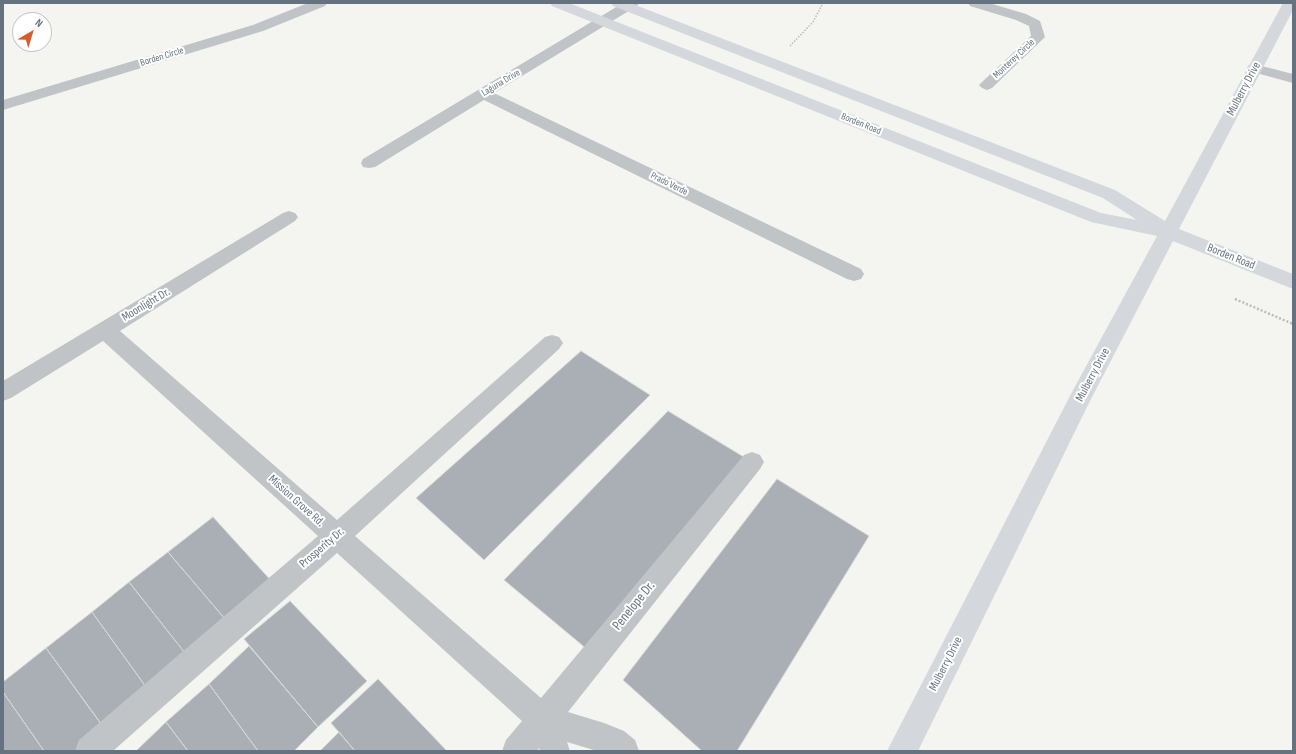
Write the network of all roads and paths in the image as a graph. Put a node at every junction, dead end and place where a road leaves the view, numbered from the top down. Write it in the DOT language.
graph roads {
  1 [pos="320,3"];
  2 [pos="558,3"];
  3 [pos="823,3"];
  4 [pos="975,3"];
  5 [pos="1290,3"];
  6 [pos="625,4"];
  7 [pos="602,21"];
  8 [pos="788,48"];
  9 [pos="1254,68"];
  10 [pos="1293,79"];
  11 [pos="987,85"];
  12 [pos="484,94"];
  13 [pos="3,105"];
  14 [pos="369,163"];
  15 [pos="289,217"];
  16 [pos="1169,232"];
  17 [pos="854,274"];
  18 [pos="1293,282"];
  19 [pos="1235,299"];
  20 [pos="1293,324"];
  21 [pos="106,330"];
  22 [pos="552,343"];
  23 [pos="3,392"];
  24 [pos="752,462"];
  25 [pos="336,537"];
  26 [pos="542,719"];
  27 [pos="90,751"];
  28 [pos="516,751"];
  29 [pos="555,751"];
  30 [pos="624,751"];
  31 [pos="902,751"];
  1 -- 13 [label="street, Borden Circle"];
  2 -- 7 [label="main road, Borden Road"];
  3 -- 8 [label="path"];
  4 -- 11 [label="street, Monterey Circle"];
  5 -- 9 [label="main road, Mulberry Drive"];
  6 -- 7 [label="street, Laguna Drive"];
  6 -- 16 [label="main road, Borden Road"];
  7 -- 12 [label="street, Laguna Drive"];
  7 -- 16 [label="main road, Borden Road"];
  9 -- 10 [label="street"];
  9 -- 16 [label="main road, Mulberry Drive"];
  12 -- 14 [label="street, Laguna Drive"];
  12 -- 17 [label="street, Prado Verde"];
  15 -- 21 [label="street, Moonlight Dr."];
  16 -- 18 [label="main road, Borden Road"];
  16 -- 31 [label="main road, Mulberry Drive"];
  19 -- 20 [label="path"];
  21 -- 23 [label="street, Moonlight Dr."];
  21 -- 25 [label="street, Mission Grove Rd."];
  22 -- 25 [label="street, Prosperity Dr."];
  24 -- 26 [label="street, Penelope Dr."];
  25 -- 26 [label="street, Mission Grove Rd."];
  25 -- 27 [label="street, Prosperity Dr."];
  26 -- 28 [label="street, Penelope Dr."];
  26 -- 29 [label="street, Mission Grove Rd."];
  26 -- 30 [label="street, Mission Grove Rd."];
}
